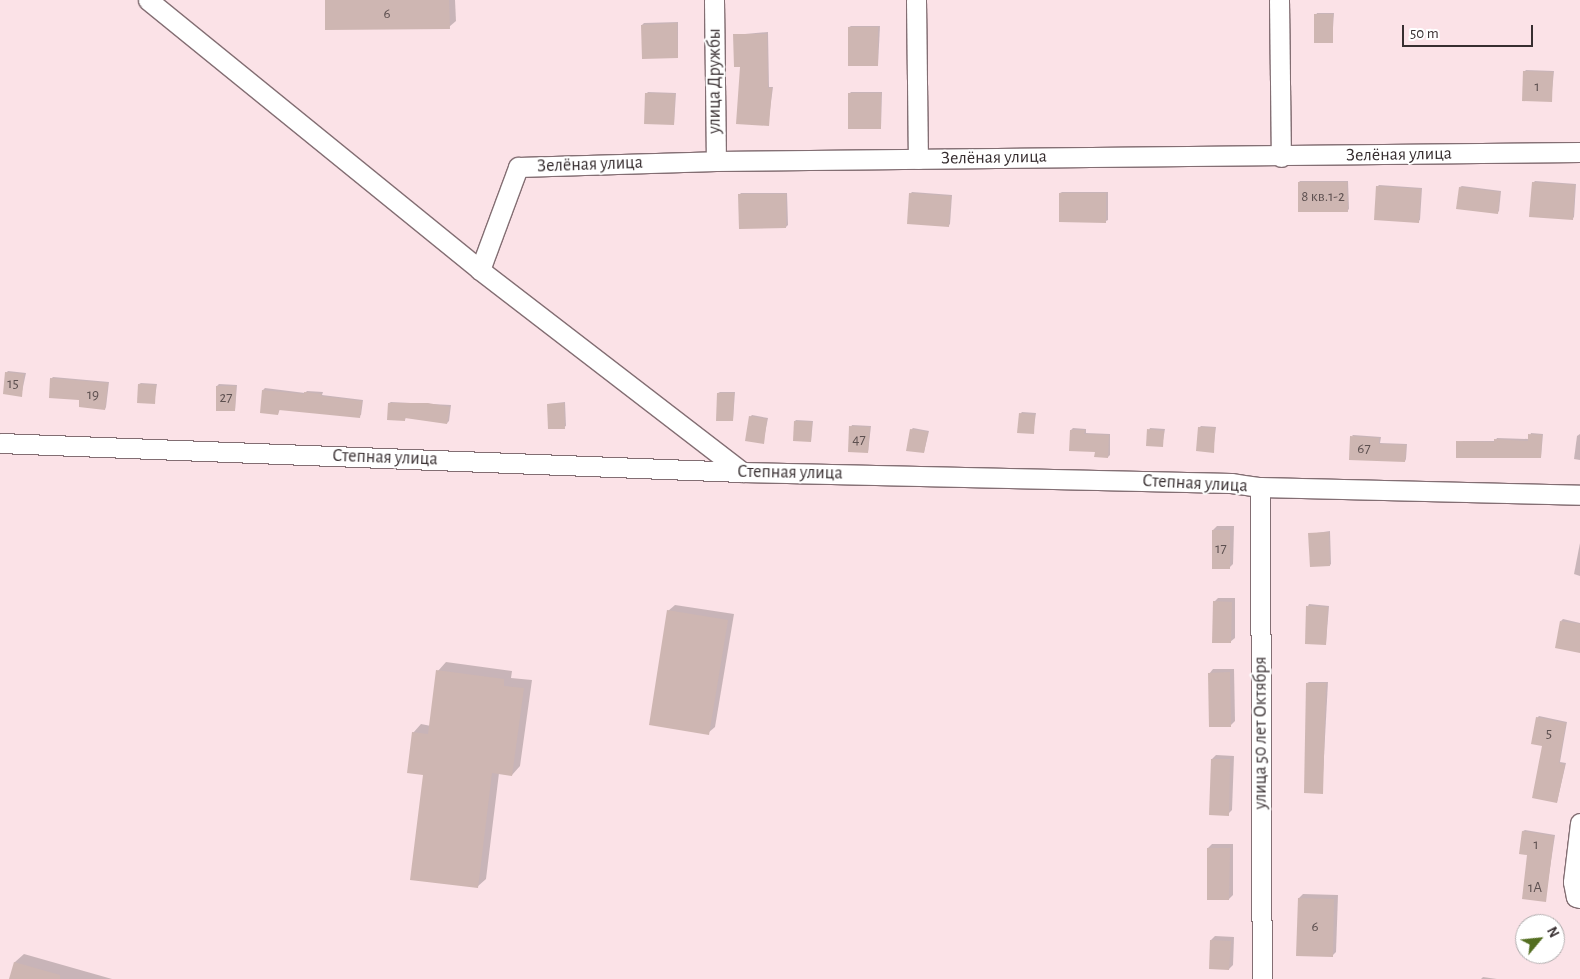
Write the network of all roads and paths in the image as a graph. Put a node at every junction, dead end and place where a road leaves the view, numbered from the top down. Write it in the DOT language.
graph roads {
  1 [pos="148,0"];
  2 [pos="714,0"];
  3 [pos="916,0"];
  4 [pos="1279,0"];
  5 [pos="1580,152"];
  6 [pos="1281,157"];
  7 [pos="918,158"];
  8 [pos="716,161"];
  9 [pos="480,270"];
  10 [pos="0,444"];
  11 [pos="742,472"];
  12 [pos="1260,487"];
  13 [pos="1580,495"];
  14 [pos="1580,823"];
  15 [pos="1578,898"];
  16 [pos="1262,979"];
  1 -- 9 [label="street"];
  2 -- 8 [label="street, улица Дружбы"];
  3 -- 7 [label="street"];
  4 -- 6 [label="street"];
  5 -- 6 [label="street, Зелёная улица"];
  6 -- 7 [label="street, Зелёная улица"];
  7 -- 8 [label="street, Зелёная улица"];
  8 -- 9 [label="street, Зелёная улица"];
  9 -- 11 [label="street"];
  10 -- 11 [label="street, Степная улица"];
  11 -- 12 [label="street, Степная улица"];
  12 -- 13 [label="street, Степная улица"];
  12 -- 16 [label="street, улица 50 лет Октября"];
  14 -- 15 [label="street"];
}
